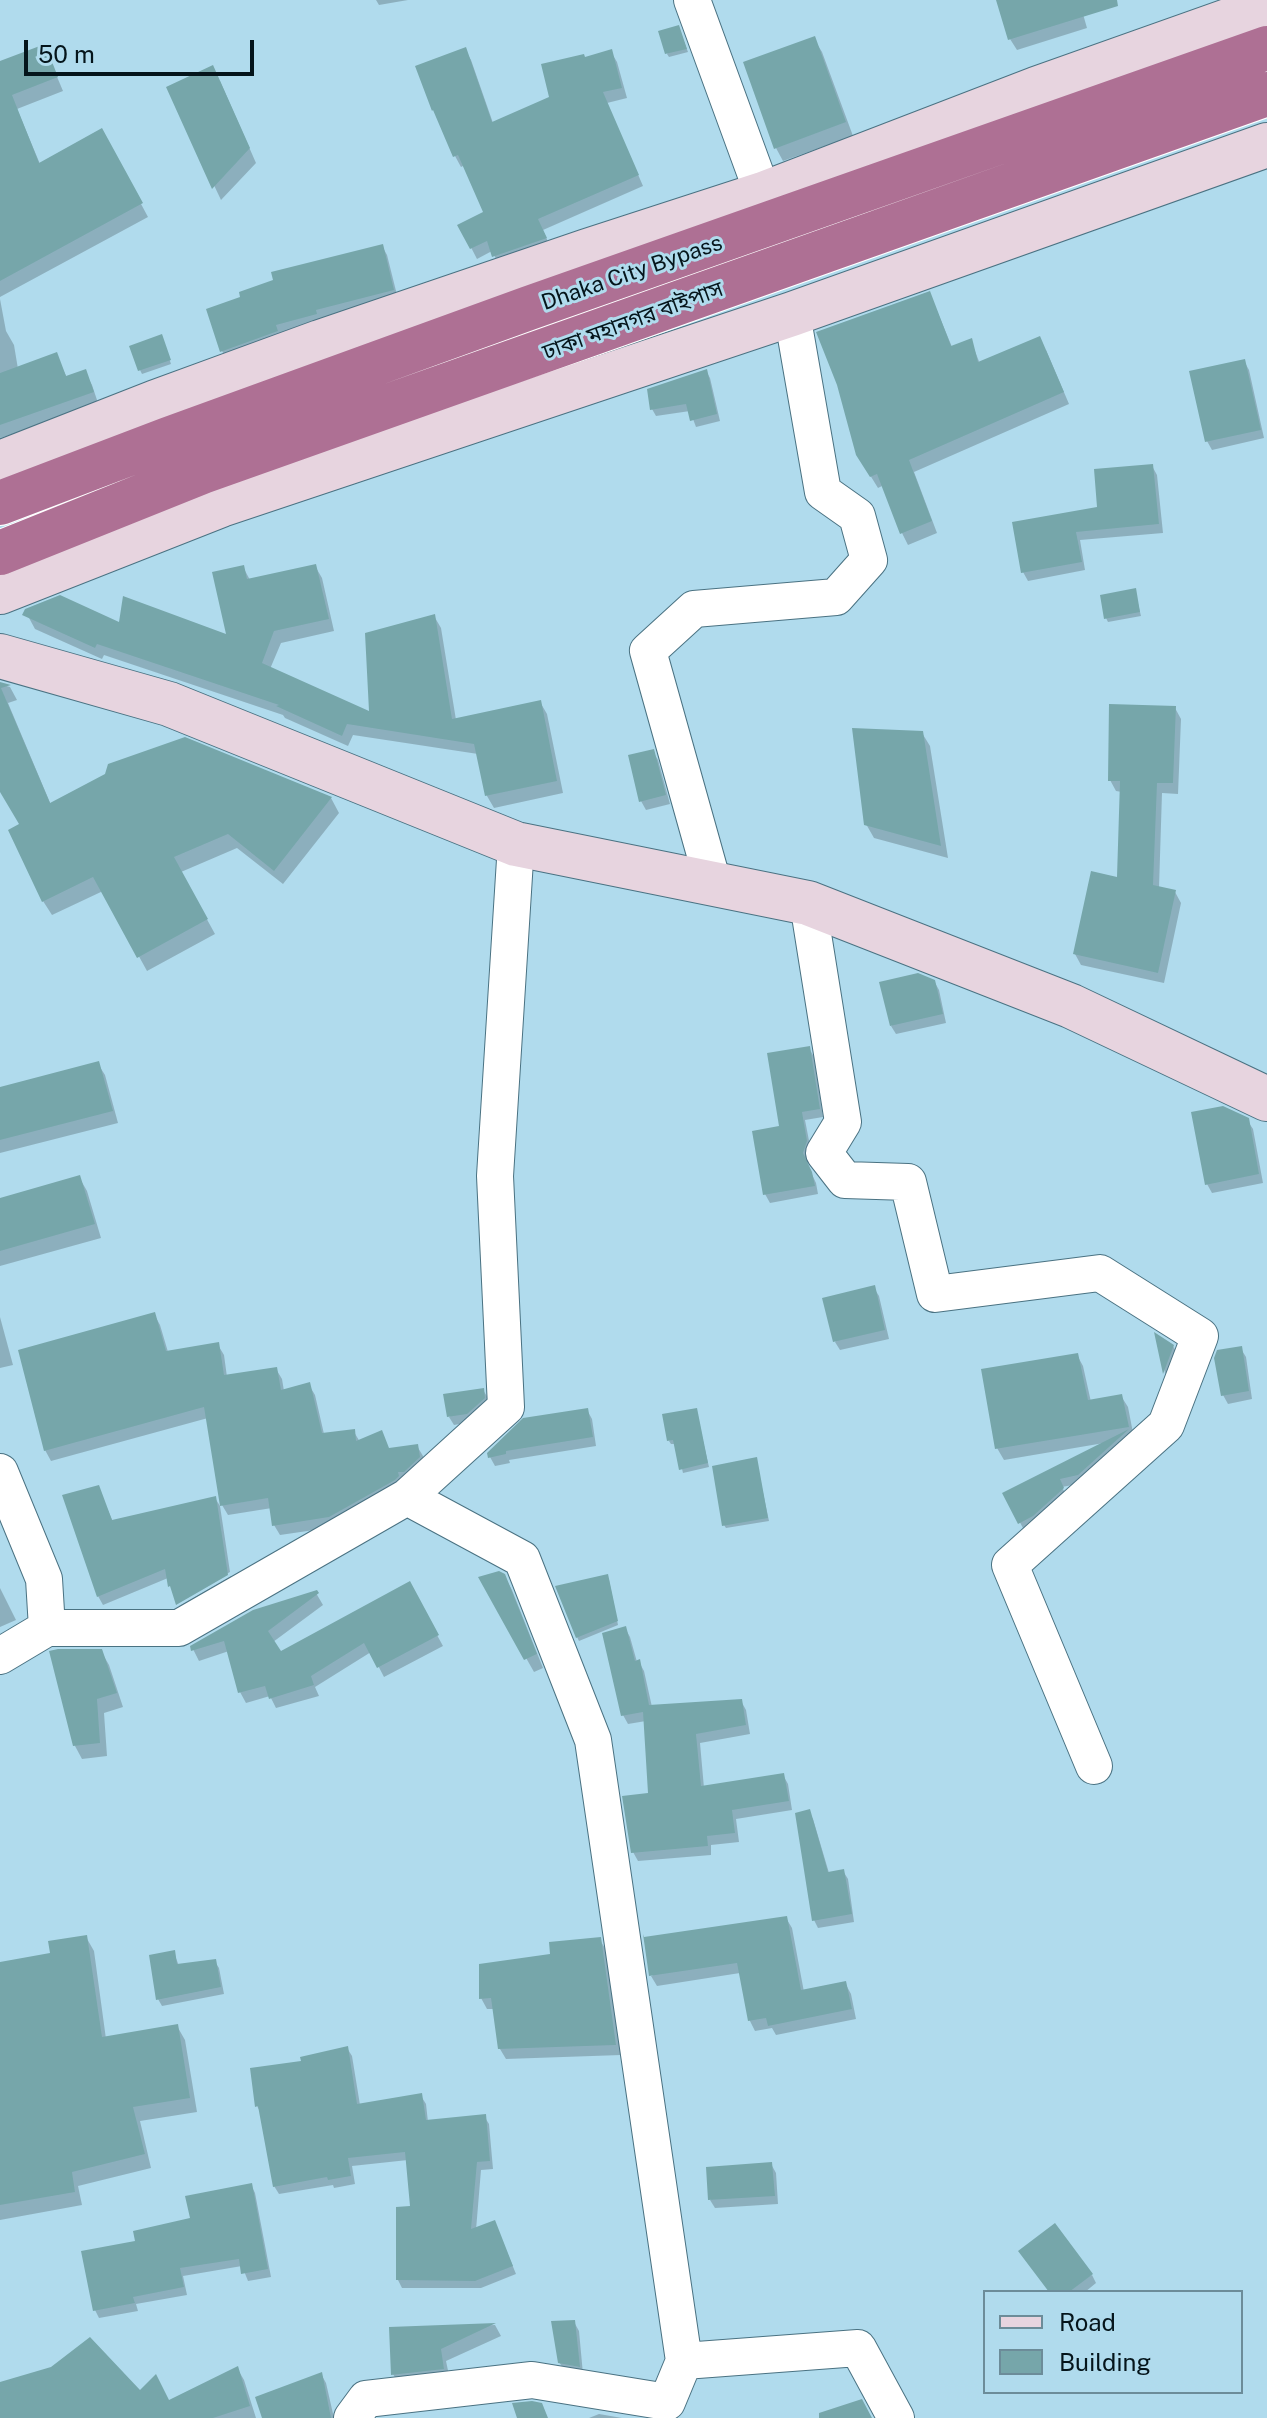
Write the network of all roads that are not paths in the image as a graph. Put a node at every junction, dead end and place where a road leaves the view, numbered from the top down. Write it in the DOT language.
graph roads {
  1 [pos="692,0"];
  2 [pos="1267,7"];
  3 [pos="1267,48"];
  4 [pos="1267,94"];
  5 [pos="1267,145"];
  6 [pos="763,194"];
  7 [pos="792,314"];
  8 [pos="0,463"];
  9 [pos="0,503"];
  10 [pos="0,553"];
  11 [pos="0,592"];
  12 [pos="0,656"];
  13 [pos="516,844"];
  14 [pos="713,883"];
  15 [pos="808,903"];
  16 [pos="1267,1099"];
  17 [pos="0,1472"];
  18 [pos="407,1497"];
  19 [pos="47,1628"];
  20 [pos="0,1656"];
  21 [pos="1094,1766"];
  22 [pos="684,2361"];
  23 [pos="352,2418"];
  24 [pos="896,2418"];
  1 -- 6 [label="street"];
  2 -- 6 [label="main road"];
  3 -- 9 [label="highway, Dhaka City Bypass"];
  4 -- 10 [label="highway, ঢাকা মহানগর বাইপাস"];
  5 -- 7 [label="main road"];
  6 -- 8 [label="main road"];
  7 -- 11 [label="main road"];
  7 -- 14 [label="street"];
  12 -- 13 [label="main road"];
  13 -- 14 [label="main road"];
  13 -- 18 [label="street"];
  14 -- 15 [label="main road"];
  15 -- 16 [label="main road"];
  15 -- 21 [label="street"];
  17 -- 19 [label="street"];
  18 -- 19 [label="street"];
  18 -- 22 [label="street"];
  19 -- 20 [label="street"];
  22 -- 23 [label="street"];
  22 -- 24 [label="street"];
}
